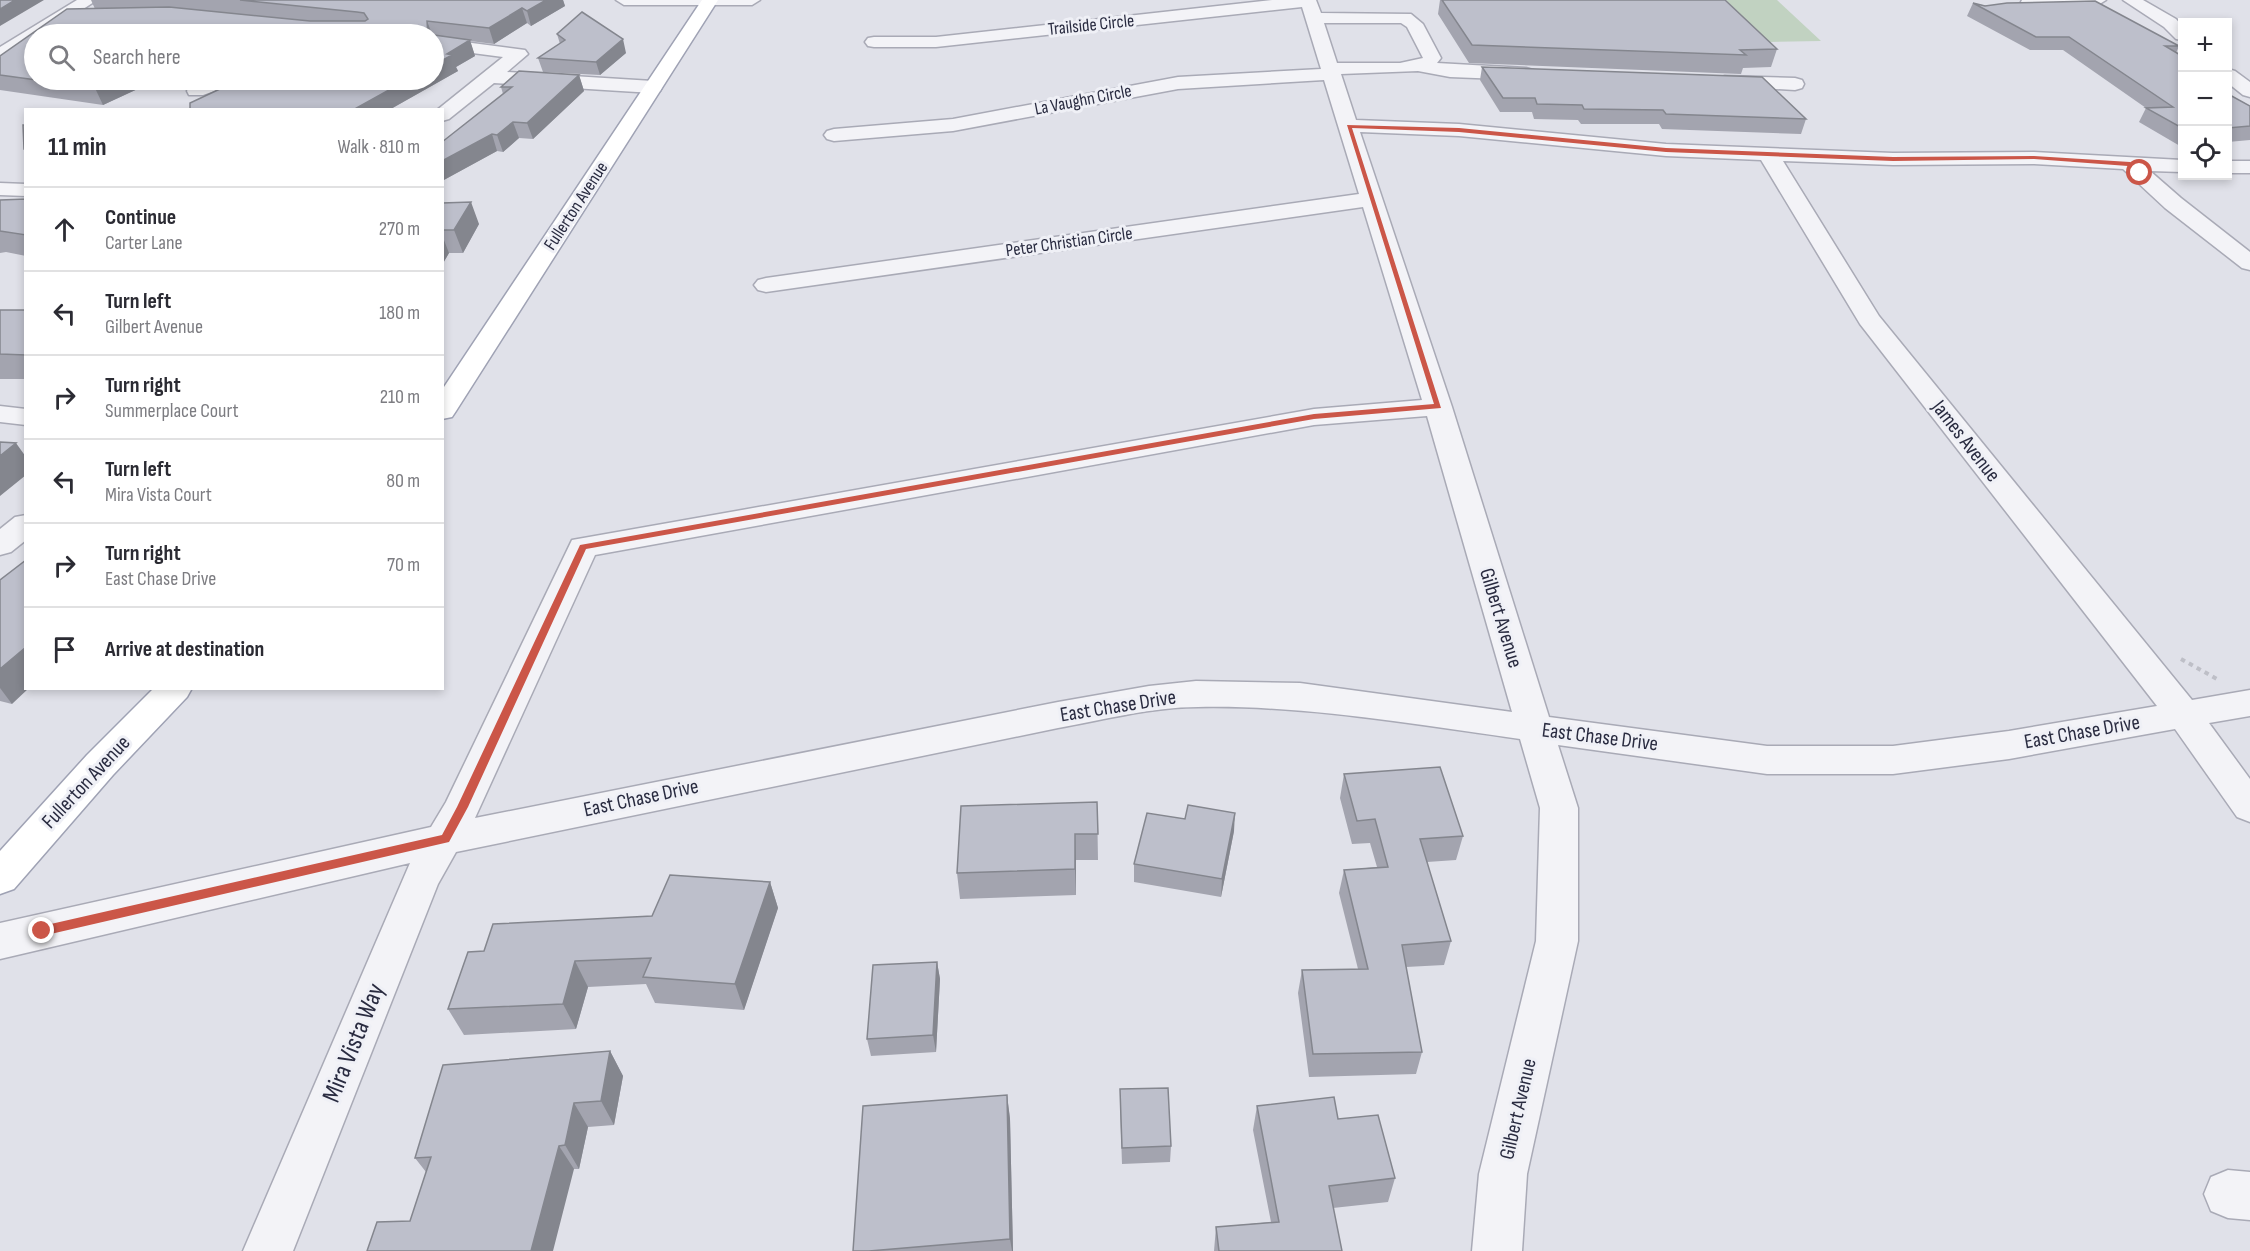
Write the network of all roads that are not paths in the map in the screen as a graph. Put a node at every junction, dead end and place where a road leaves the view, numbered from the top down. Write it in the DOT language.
graph roads {
  1 [pos="89,0"];
  2 [pos="624,0"];
  3 [pos="752,0"];
  4 [pos="2098,0"];
  5 [pos="2132,0"];
  6 [pos="709,1"];
  7 [pos="1310,6"];
  8 [pos="2011,6"];
  9 [pos="99,16"];
  10 [pos="62,17"];
  11 [pos="1362,18"];
  12 [pos="51,24"];
  13 [pos="2178,31"];
  14 [pos="24,40"];
  15 [pos="874,42"];
  16 [pos="444,44"];
  17 [pos="0,55"];
  18 [pos="1420,66"];
  19 [pos="1380,68"];
  20 [pos="1331,71"];
  21 [pos="1544,75"];
  22 [pos="490,77"];
  23 [pos="2232,78"];
  24 [pos="1713,81"];
  25 [pos="1795,84"];
  26 [pos="653,87"];
  27 [pos="2250,91"];
  28 [pos="444,113"];
  29 [pos="1349,126"];
  30 [pos="834,135"];
  31 [pos="1768,154"];
  32 [pos="2130,164"];
  33 [pos="2178,166"];
  34 [pos="2232,167"];
  35 [pos="2250,167"];
  36 [pos="0,189"];
  37 [pos="24,190"];
  38 [pos="1372,199"];
  39 [pos="2250,263"];
  40 [pos="766,285"];
  41 [pos="1438,406"];
  42 [pos="444,408"];
  43 [pos="0,414"];
  44 [pos="24,417"];
  45 [pos="24,526"];
  46 [pos="0,545"];
  47 [pos="173,690"];
  48 [pos="2237,693"];
  49 [pos="2183,714"];
  50 [pos="1534,728"];
  51 [pos="2250,807"];
  52 [pos="445,838"];
  53 [pos="0,878"];
  54 [pos="0,941"];
  55 [pos="268,1251"];
  56 [pos="1497,1251"];
  1 -- 10 [label="street"];
  2 -- 6 [label="street"];
  3 -- 6 [label="street"];
  4 -- 8 [label="street"];
  5 -- 13 [label="street"];
  6 -- 26 [label="main road, Fullerton Avenue"];
  7 -- 11 [label="street, Trailside Circle"];
  7 -- 15 [label="street, Trailside Circle"];
  7 -- 20 [label="street, Gilbert Avenue"];
  9 -- 10 [label="street"];
  10 -- 12 [label="street"];
  11 -- 18 [label="street, Trailside Circle"];
  11 -- 19 [label="street"];
  14 -- 17 [label="street"];
  16 -- 22 [label="street"];
  18 -- 19 [label="street, La Vaughn Circle"];
  18 -- 21 [label="street, La Vaughn Circle"];
  19 -- 20 [label="street, La Vaughn Circle"];
  20 -- 29 [label="street, Gilbert Avenue"];
  20 -- 30 [label="street, La Vaughn Circle"];
  22 -- 26 [label="street"];
  22 -- 28 [label="street"];
  23 -- 27 [label="street"];
  24 -- 25 [label="street"];
  26 -- 42 [label="main road, Fullerton Avenue"];
  29 -- 31 [label="street"];
  29 -- 38 [label="street, Gilbert Avenue"];
  31 -- 32 [label="street"];
  31 -- 49 [label="street, James Avenue"];
  32 -- 33 [label="street"];
  32 -- 39 [label="street"];
  34 -- 35 [label="street"];
  36 -- 37 [label="street"];
  38 -- 40 [label="street, Peter Christian Circle"];
  38 -- 41 [label="street, Gilbert Avenue"];
  41 -- 50 [label="street, Gilbert Avenue"];
  41 -- 52 [label="street, Mira Vista Way"];
  43 -- 44 [label="street"];
  45 -- 46 [label="street"];
  47 -- 53 [label="main road, Fullerton Avenue"];
  48 -- 49 [label="street, East Chase Drive"];
  49 -- 50 [label="street, East Chase Drive"];
  49 -- 51 [label="street, James Avenue"];
  50 -- 52 [label="street, East Chase Drive"];
  50 -- 56 [label="street, Gilbert Avenue"];
  52 -- 54 [label="street, East Chase Drive"];
  52 -- 55 [label="street, Mira Vista Way"];
}
